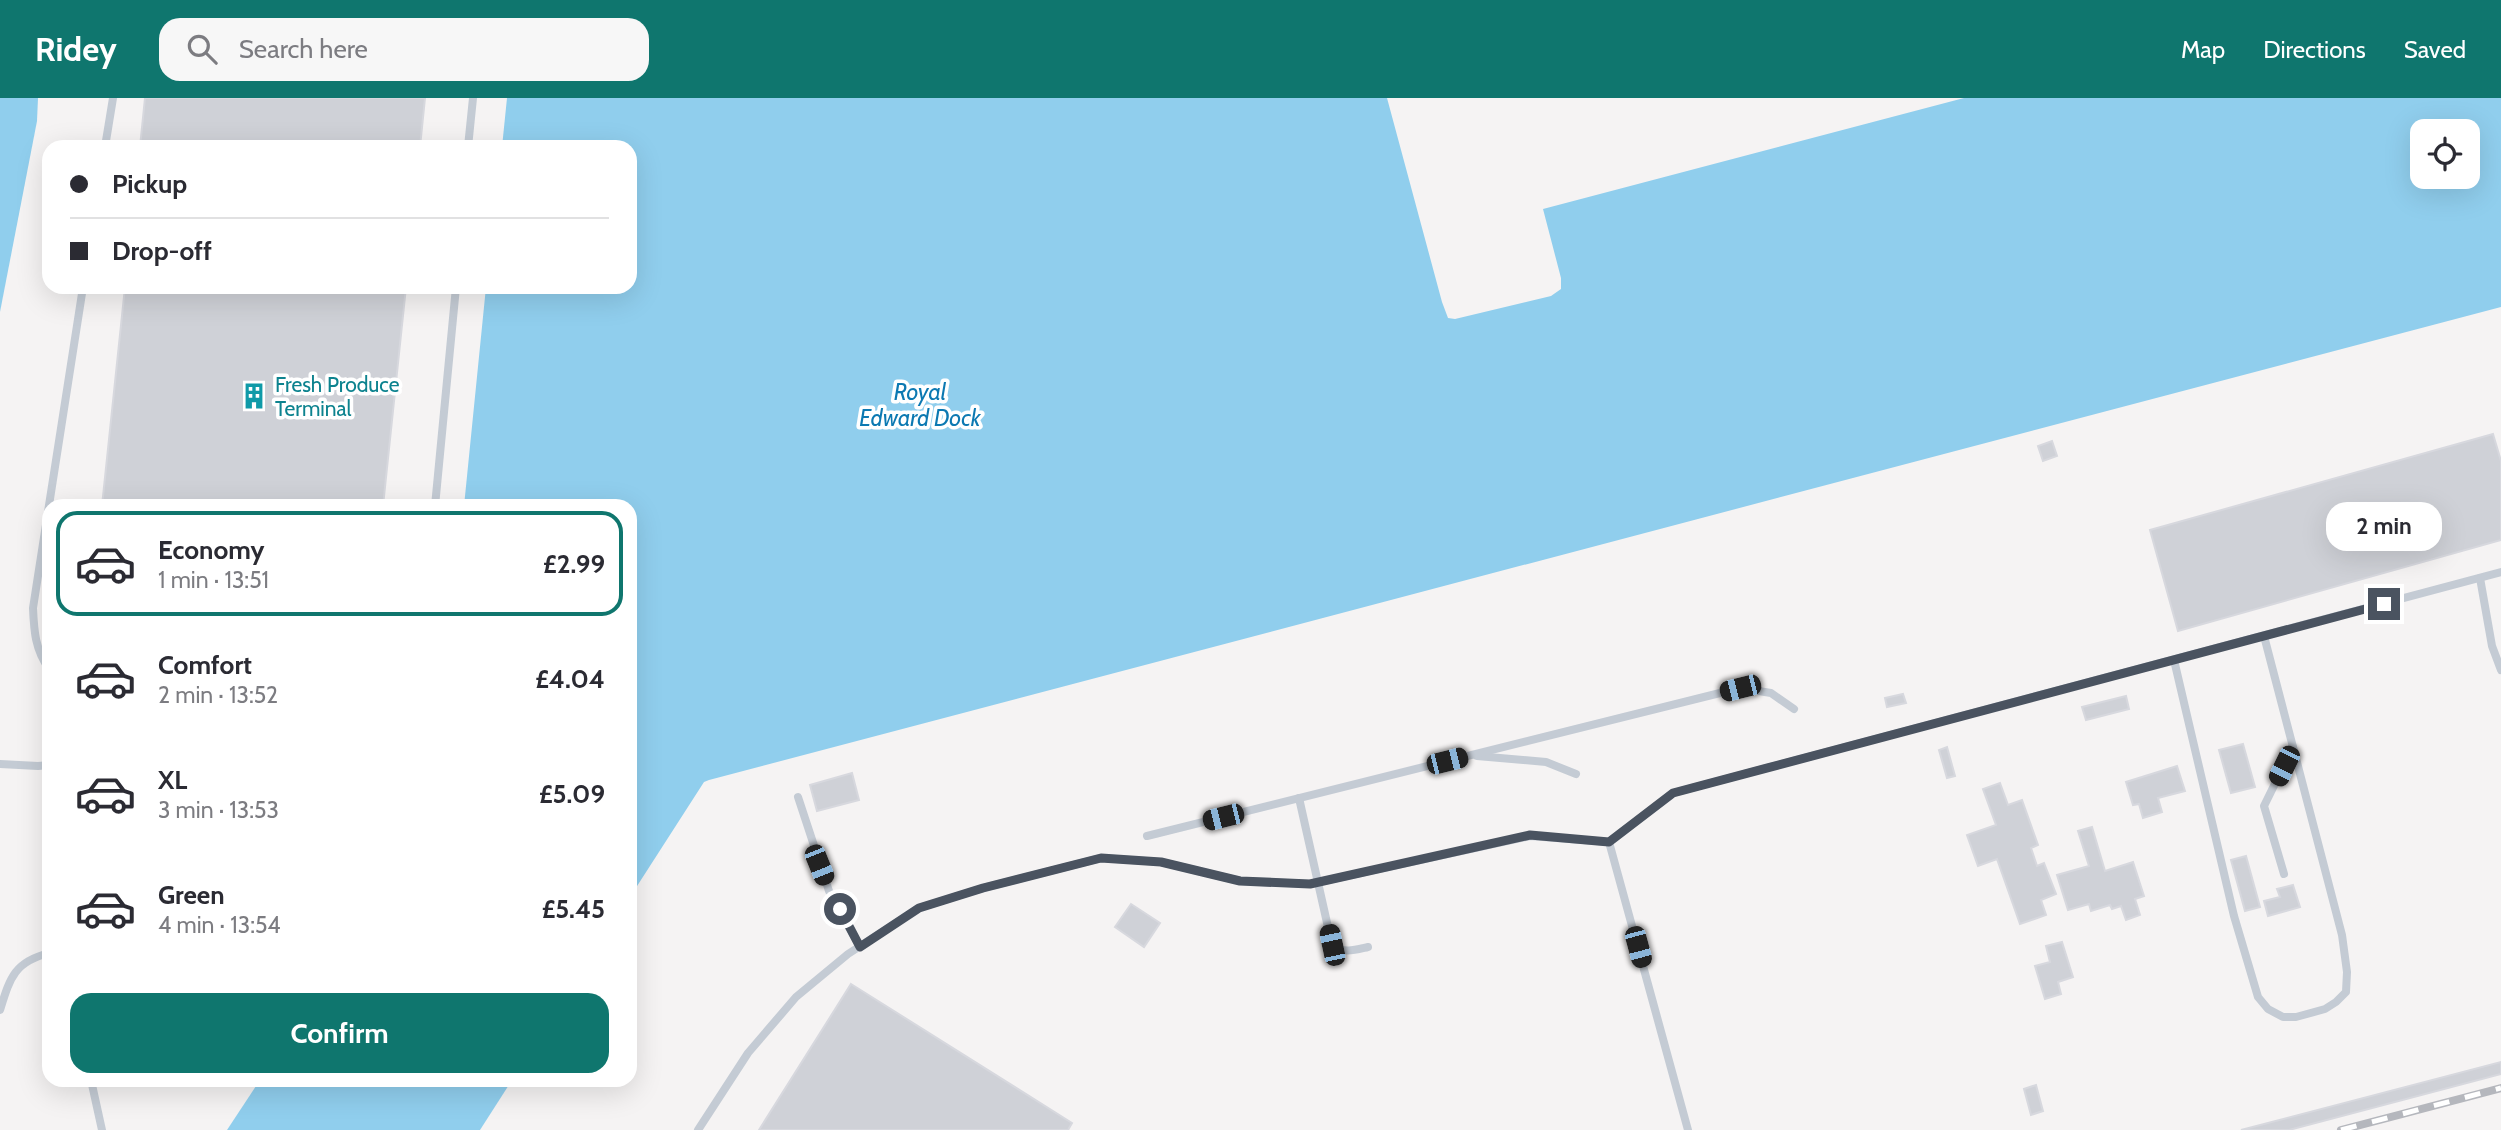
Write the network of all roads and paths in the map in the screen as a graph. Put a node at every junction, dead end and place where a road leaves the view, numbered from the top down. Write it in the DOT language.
graph roads {
  1 [pos="113,98"];
  2 [pos="473,98"];
  3 [pos="106,140"];
  4 [pos="469,140"];
  5 [pos="82,294"];
  6 [pos="455,294"];
  7 [pos="50,499"];
  8 [pos="436,499"];
  9 [pos="42,550"];
  10 [pos="2501,572"];
  11 [pos="2480,578"];
  12 [pos="2264,636"];
  13 [pos="42,658"];
  14 [pos="2174,660"];
  15 [pos="2501,670"];
  16 [pos="1794,709"];
  17 [pos="2294,747"];
  18 [pos="1471,755"];
  19 [pos="0,764"];
  20 [pos="42,766"];
  21 [pos="1576,774"];
  22 [pos="798,797"];
  23 [pos="1299,798"];
  24 [pos="1147,836"];
  25 [pos="1609,842"];
  26 [pos="2284,874"];
  27 [pos="1319,882"];
  28 [pos="860,947"];
  29 [pos="1368,947"];
  30 [pos="42,955"];
  31 [pos="0,1010"];
  32 [pos="93,1087"];
  33 [pos="102,1130"];
  34 [pos="698,1130"];
  35 [pos="1688,1130"];
  1 -- 3 [label="lane"];
  2 -- 4 [label="lane"];
  5 -- 7 [label="lane"];
  6 -- 8 [label="lane"];
  9 -- 13 [label="lane"];
  10 -- 11 [label="lane"];
  11 -- 12 [label="lane"];
  11 -- 15 [label="lane"];
  12 -- 14 [label="lane"];
  12 -- 17 [label="lane"];
  14 -- 17 [label="lane"];
  14 -- 25 [label="lane"];
  16 -- 18 [label="lane"];
  17 -- 26 [label="lane"];
  18 -- 21 [label="lane"];
  18 -- 23 [label="lane"];
  19 -- 20 [label="lane"];
  22 -- 28 [label="lane"];
  23 -- 24 [label="lane"];
  23 -- 27 [label="lane"];
  25 -- 27 [label="lane"];
  25 -- 35 [label="lane"];
  27 -- 28 [label="lane"];
  27 -- 29 [label="lane"];
  28 -- 34 [label="lane"];
  30 -- 31 [label="lane"];
  32 -- 33 [label="lane"];
}
